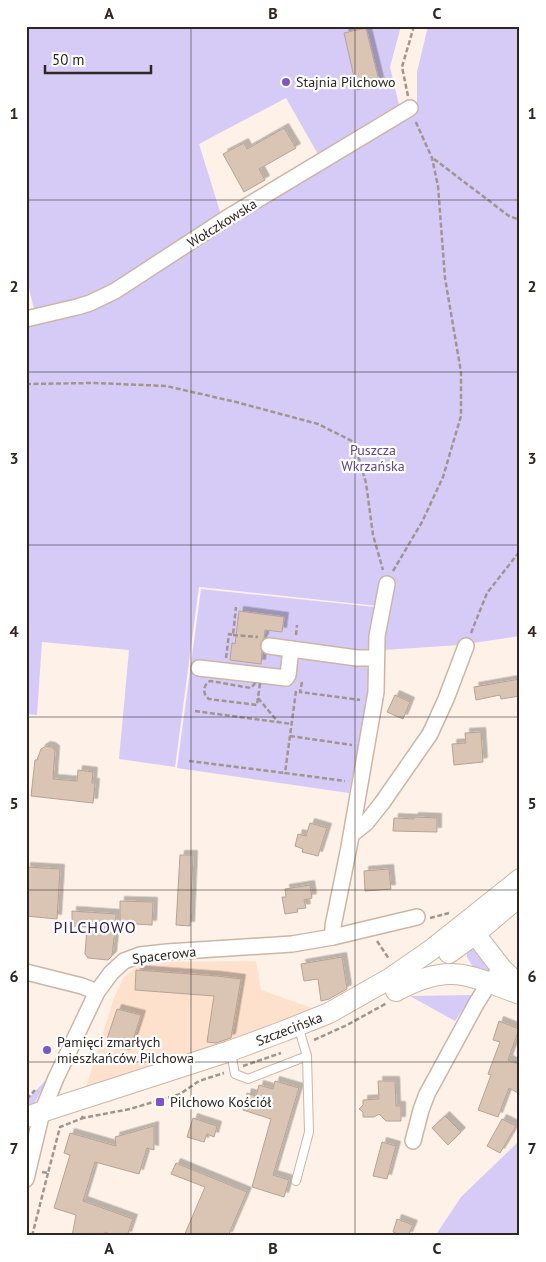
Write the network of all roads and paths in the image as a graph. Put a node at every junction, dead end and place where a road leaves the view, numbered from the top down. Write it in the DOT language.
graph roads {
  1 [pos="414,26"];
  2 [pos="410,108"];
  3 [pos="432,158"];
  4 [pos="520,220"];
  5 [pos="26,319"];
  6 [pos="26,384"];
  7 [pos="520,551"];
  8 [pos="387,584"];
  9 [pos="236,607"];
  10 [pos="269,646"];
  11 [pos="466,646"];
  12 [pos="298,650"];
  13 [pos="376,658"];
  14 [pos="199,668"];
  15 [pos="224,671"];
  16 [pos="261,676"];
  17 [pos="296,691"];
  18 [pos="258,698"];
  19 [pos="360,700"];
  20 [pos="195,711"];
  21 [pos="278,722"];
  22 [pos="292,724"];
  23 [pos="290,736"];
  24 [pos="352,745"];
  25 [pos="189,761"];
  26 [pos="285,773"];
  27 [pos="346,781"];
  28 [pos="352,834"];
  29 [pos="520,879"];
  30 [pos="520,896"];
  31 [pos="417,917"];
  32 [pos="370,929"];
  33 [pos="461,931"];
  34 [pos="333,937"];
  35 [pos="389,959"];
  36 [pos="26,972"];
  37 [pos="490,977"];
  38 [pos="520,986"];
  39 [pos="396,991"];
  40 [pos="97,992"];
  41 [pos="520,994"];
  42 [pos="303,1040"];
  43 [pos="83,1118"];
  44 [pos="33,1122"];
  45 [pos="413,1141"];
  46 [pos="48,1173"];
  47 [pos="31,1175"];
  48 [pos="296,1181"];
  49 [pos="32,1236"];
  1 -- 2 [label="path"];
  2 -- 3 [label="path"];
  2 -- 5 [label="street, Wołczkowska"];
  3 -- 4 [label="path"];
  3 -- 8 [label="path"];
  6 -- 8 [label="path"];
  7 -- 11 [label="path"];
  8 -- 13 [label="street"];
  9 -- 15 [label="path"];
  10 -- 12 [label="street"];
  11 -- 28 [label="street"];
  12 -- 13 [label="street"];
  12 -- 16 [label="street"];
  12 -- 19 [label="path"];
  13 -- 28 [label="street"];
  14 -- 15 [label="street"];
  15 -- 16 [label="street"];
  16 -- 18 [label="path"];
  16 -- 18 [label="path"];
  17 -- 22 [label="path"];
  18 -- 21 [label="path"];
  20 -- 21 [label="path"];
  21 -- 22 [label="path"];
  22 -- 23 [label="path"];
  23 -- 24 [label="path"];
  23 -- 26 [label="path"];
  25 -- 26 [label="path"];
  26 -- 27 [label="path"];
  28 -- 34 [label="street"];
  29 -- 33 [label="main road, Szczecińska"];
  30 -- 33 [label="main road, Szczecińska"];
  31 -- 32 [label="street, Spacerowa"];
  31 -- 33 [label="path"];
  32 -- 34 [label="street, Spacerowa"];
  32 -- 35 [label="path"];
  33 -- 37 [label="main road"];
  33 -- 37 [label="main road"];
  33 -- 39 [label="main road, Szczecińska"];
  33 -- 42 [label="main road, Szczecińska"];
  34 -- 40 [label="street, Spacerowa"];
  36 -- 40 [label="street"];
  37 -- 38 [label="main road"];
  37 -- 39 [label="main road"];
  37 -- 41 [label="main road"];
  37 -- 45 [label="street"];
  39 -- 42 [label="main road, Szczecińska"];
  40 -- 44 [label="street, Spacerowa"];
  42 -- 44 [label="main road, Szczecińska"];
  42 -- 48 [label="lane"];
  43 -- 46 [label="path"];
  44 -- 47 [label="street, Spacerowa"];
  46 -- 47 [label="path"];
  46 -- 49 [label="path"];
}
